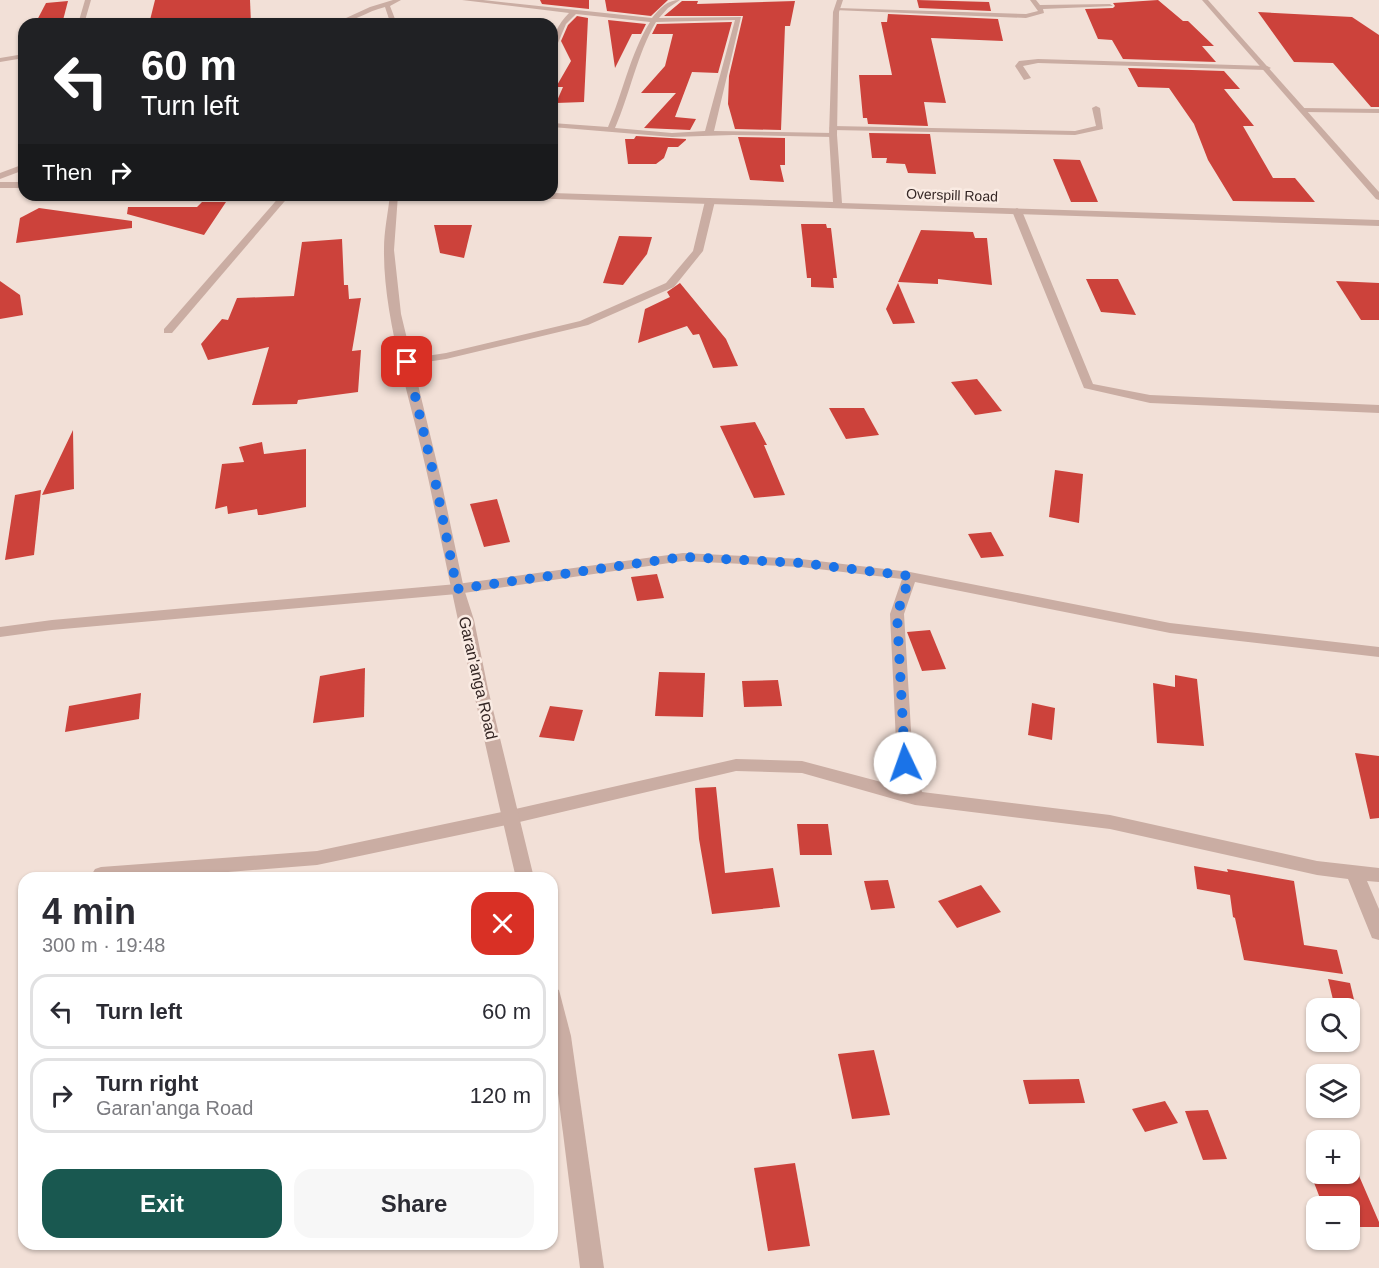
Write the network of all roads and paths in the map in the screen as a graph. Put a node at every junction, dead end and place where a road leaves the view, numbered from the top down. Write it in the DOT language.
graph roads {
  1 [pos="88,0"];
  2 [pos="398,0"];
  3 [pos="465,0"];
  4 [pos="677,0"];
  5 [pos="840,0"];
  6 [pos="1033,0"];
  7 [pos="1205,0"];
  8 [pos="387,6"];
  9 [pos="1110,6"];
  10 [pos="1039,7"];
  11 [pos="837,10"];
  12 [pos="575,12"];
  13 [pos="83,18"];
  14 [pos="350,18"];
  15 [pos="391,18"];
  16 [pos="654,20"];
  17 [pos="558,35"];
  18 [pos="18,57"];
  19 [pos="0,60"];
  20 [pos="1266,68"];
  21 [pos="1027,78"];
  22 [pos="1095,108"];
  23 [pos="1304,110"];
  24 [pos="1379,111"];
  25 [pos="558,125"];
  26 [pos="610,129"];
  27 [pos="833,131"];
  28 [pos="709,134"];
  29 [pos="18,169"];
  30 [pos="0,176"];
  31 [pos="0,185"];
  32 [pos="18,185"];
  33 [pos="558,196"];
  34 [pos="1379,197"];
  35 [pos="281,201"];
  36 [pos="393,201"];
  37 [pos="710,201"];
  38 [pos="838,206"];
  39 [pos="1017,211"];
  40 [pos="1379,223"];
  41 [pos="168,331"];
  42 [pos="407,362"];
  43 [pos="1379,409"];
  44 [pos="910,576"];
  45 [pos="457,589"];
  46 [pos="0,632"];
  47 [pos="1379,652"];
  48 [pos="915,798"];
  49 [pos="511,817"];
  50 [pos="128,872"];
  51 [pos="524,872"];
  52 [pos="1354,872"];
  53 [pos="1379,875"];
  54 [pos="1379,932"];
  55 [pos="558,1023"];
  56 [pos="592,1268"];
  1 -- 13 [label="street"];
  2 -- 8 [label="street"];
  3 -- 12 [label="street"];
  4 -- 16 [label="street"];
  5 -- 11 [label="street"];
  6 -- 10 [label="street"];
  7 -- 20 [label="street"];
  8 -- 14 [label="street"];
  8 -- 15 [label="street"];
  9 -- 10 [label="street"];
  10 -- 11 [label="street"];
  11 -- 27 [label="street"];
  12 -- 16 [label="street"];
  12 -- 17 [label="street"];
  16 -- 26 [label="street"];
  16 -- 28 [label="street"];
  18 -- 19 [label="street"];
  20 -- 21 [label="street"];
  20 -- 23 [label="street"];
  22 -- 27 [label="street"];
  23 -- 24 [label="street"];
  23 -- 34 [label="street"];
  25 -- 26 [label="street"];
  26 -- 28 [label="street"];
  27 -- 28 [label="street"];
  27 -- 38 [label="street"];
  29 -- 30 [label="street"];
  31 -- 32 [label="street"];
  33 -- 37 [label="street, Overspill Road"];
  35 -- 41 [label="street"];
  36 -- 42 [label="street, Garan'anga Road"];
  37 -- 38 [label="street, Overspill Road"];
  37 -- 42 [label="street"];
  38 -- 39 [label="street, Overspill Road"];
  39 -- 40 [label="street, Overspill Road"];
  39 -- 43 [label="street"];
  42 -- 45 [label="street, Garan'anga Road"];
  44 -- 45 [label="street"];
  44 -- 47 [label="street"];
  44 -- 48 [label="street"];
  45 -- 46 [label="street"];
  45 -- 49 [label="street, Garan'anga Road"];
  48 -- 49 [label="street"];
  48 -- 52 [label="street"];
  49 -- 50 [label="street"];
  49 -- 51 [label="street, Garan'anga Road"];
  52 -- 53 [label="street"];
  52 -- 54 [label="street"];
  55 -- 56 [label="street"];
}
